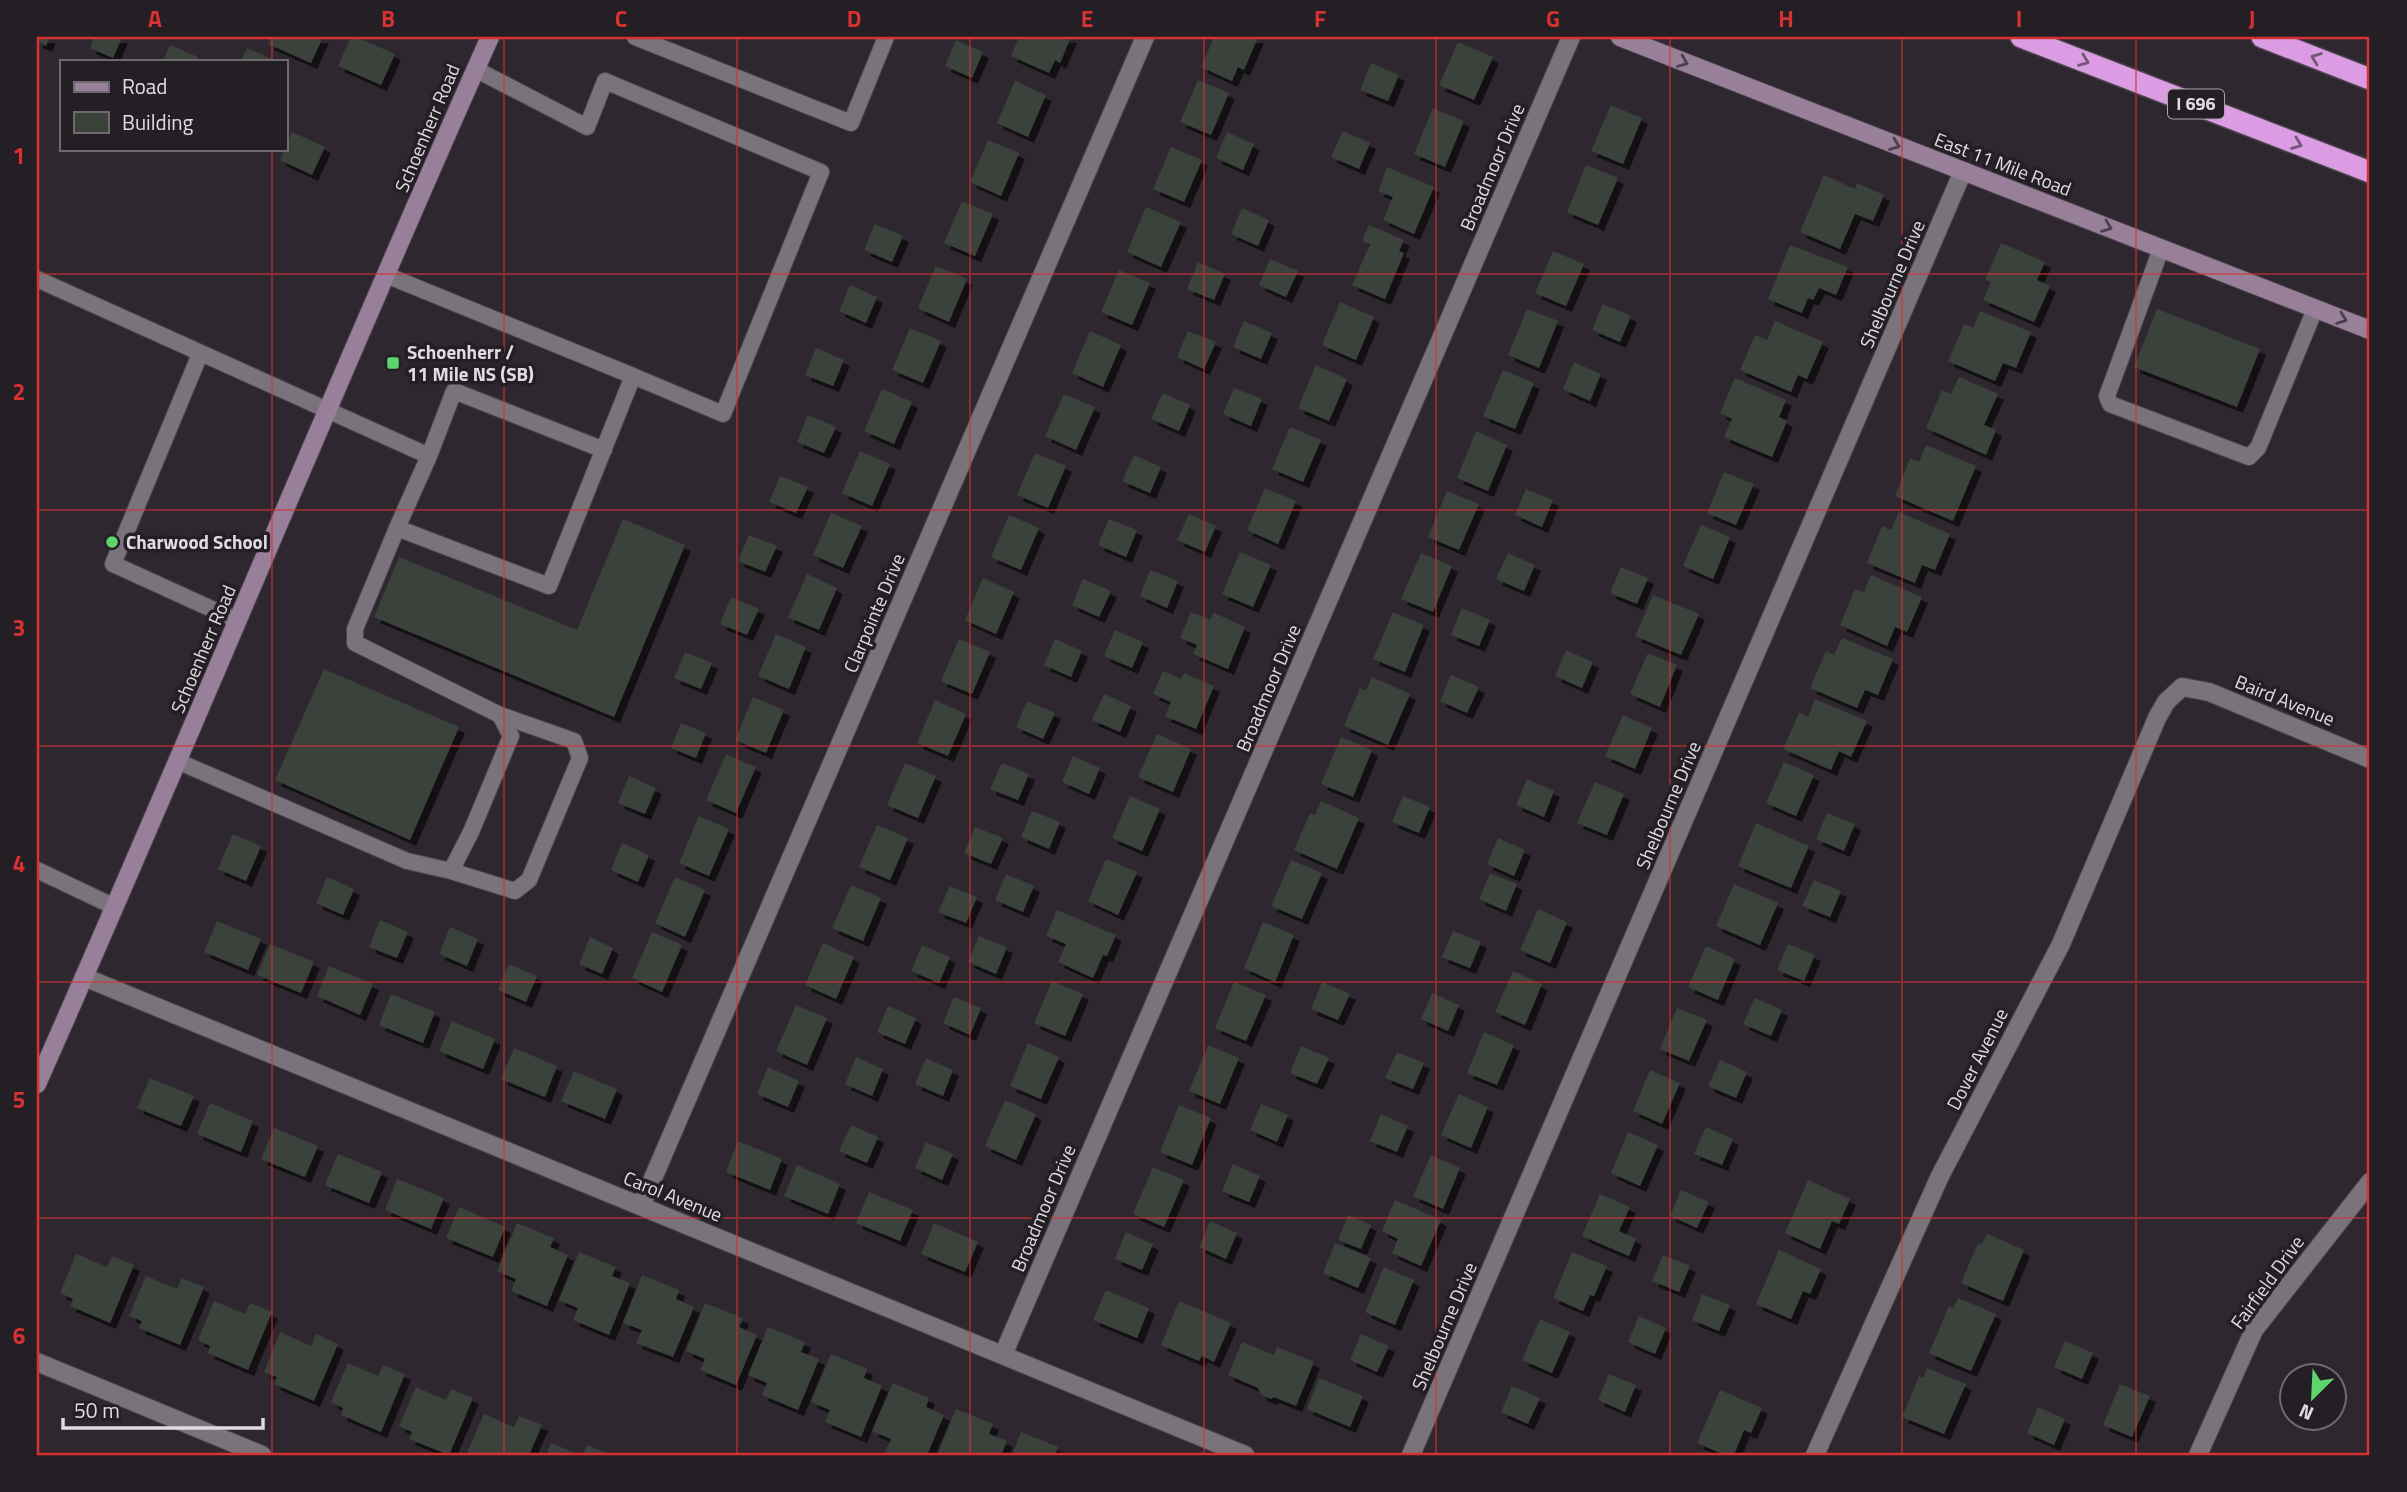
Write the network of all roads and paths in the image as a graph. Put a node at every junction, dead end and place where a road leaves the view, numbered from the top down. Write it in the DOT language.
graph roads {
  1 [pos="490,37"];
  2 [pos="635,37"];
  3 [pos="886,37"];
  4 [pos="1145,37"];
  5 [pos="1571,37"];
  6 [pos="1620,37"];
  7 [pos="2021,37"];
  8 [pos="2262,37"];
  9 [pos="475,69"];
  10 [pos="2370,79"];
  11 [pos="1963,171"];
  12 [pos="2370,172"];
  13 [pos="2161,248"];
  14 [pos="386,275"];
  15 [pos="37,279"];
  16 [pos="2315,309"];
  17 [pos="2370,330"];
  18 [pos="201,354"];
  19 [pos="634,376"];
  20 [pos="327,410"];
  21 [pos="604,450"];
  22 [pos="429,456"];
  23 [pos="397,528"];
  24 [pos="238,621"];
  25 [pos="2182,687"];
  26 [pos="500,715"];
  27 [pos="2370,759"];
  28 [pos="177,761"];
  29 [pos="37,870"];
  30 [pos="451,871"];
  31 [pos="115,907"];
  32 [pos="84,977"];
  33 [pos="37,1084"];
  34 [pos="2370,1182"];
  35 [pos="641,1206"];
  36 [pos="1003,1355"];
  37 [pos="37,1362"];
  38 [pos="262,1455"];
  39 [pos="1245,1455"];
  40 [pos="1411,1455"];
  41 [pos="1815,1455"];
  42 [pos="2198,1455"];
  1 -- 9 [label="main road, Schoenherr Road"];
  2 -- 3 [label="lane"];
  4 -- 35 [label="street, Clarpointe Drive"];
  5 -- 36 [label="street, Broadmoor Drive"];
  6 -- 11 [label="main road, East 11 Mile Road, one-way"];
  7 -- 12 [label="highway, I 696, one-way"];
  10 -- 8 [label="highway, one-way"];
  9 -- 14 [label="main road, Schoenherr Road"];
  9 -- 19 [label="lane"];
  11 -- 13 [label="main road, East 11 Mile Road, one-way"];
  11 -- 40 [label="street, Shelbourne Drive"];
  13 -- 16 [label="main road, East 11 Mile Road"];
  13 -- 16 [label="lane"];
  14 -- 19 [label="lane"];
  14 -- 20 [label="main road, Schoenherr Road"];
  15 -- 18 [label="lane"];
  16 -- 17 [label="main road, East 11 Mile Road, one-way"];
  18 -- 20 [label="lane"];
  18 -- 24 [label="lane"];
  19 -- 21 [label="lane"];
  20 -- 22 [label="lane"];
  20 -- 24 [label="main road, Schoenherr Road"];
  21 -- 22 [label="lane"];
  21 -- 23 [label="lane"];
  22 -- 23 [label="lane"];
  23 -- 26 [label="lane"];
  24 -- 28 [label="main road, Schoenherr Road"];
  25 -- 27 [label="street, Baird Avenue"];
  25 -- 41 [label="street, Dover Avenue"];
  26 -- 30 [label="lane"];
  26 -- 30 [label="lane"];
  28 -- 30 [label="lane"];
  28 -- 31 [label="main road, Schoenherr Road"];
  29 -- 31 [label="lane"];
  31 -- 32 [label="main road, Schoenherr Road"];
  32 -- 33 [label="main road, Schoenherr Road"];
  32 -- 35 [label="street, Carol Avenue"];
  34 -- 42 [label="street, Fairfield Drive"];
  35 -- 36 [label="street, Carol Avenue"];
  36 -- 39 [label="street, Carol Avenue"];
  37 -- 38 [label="street"];
}
